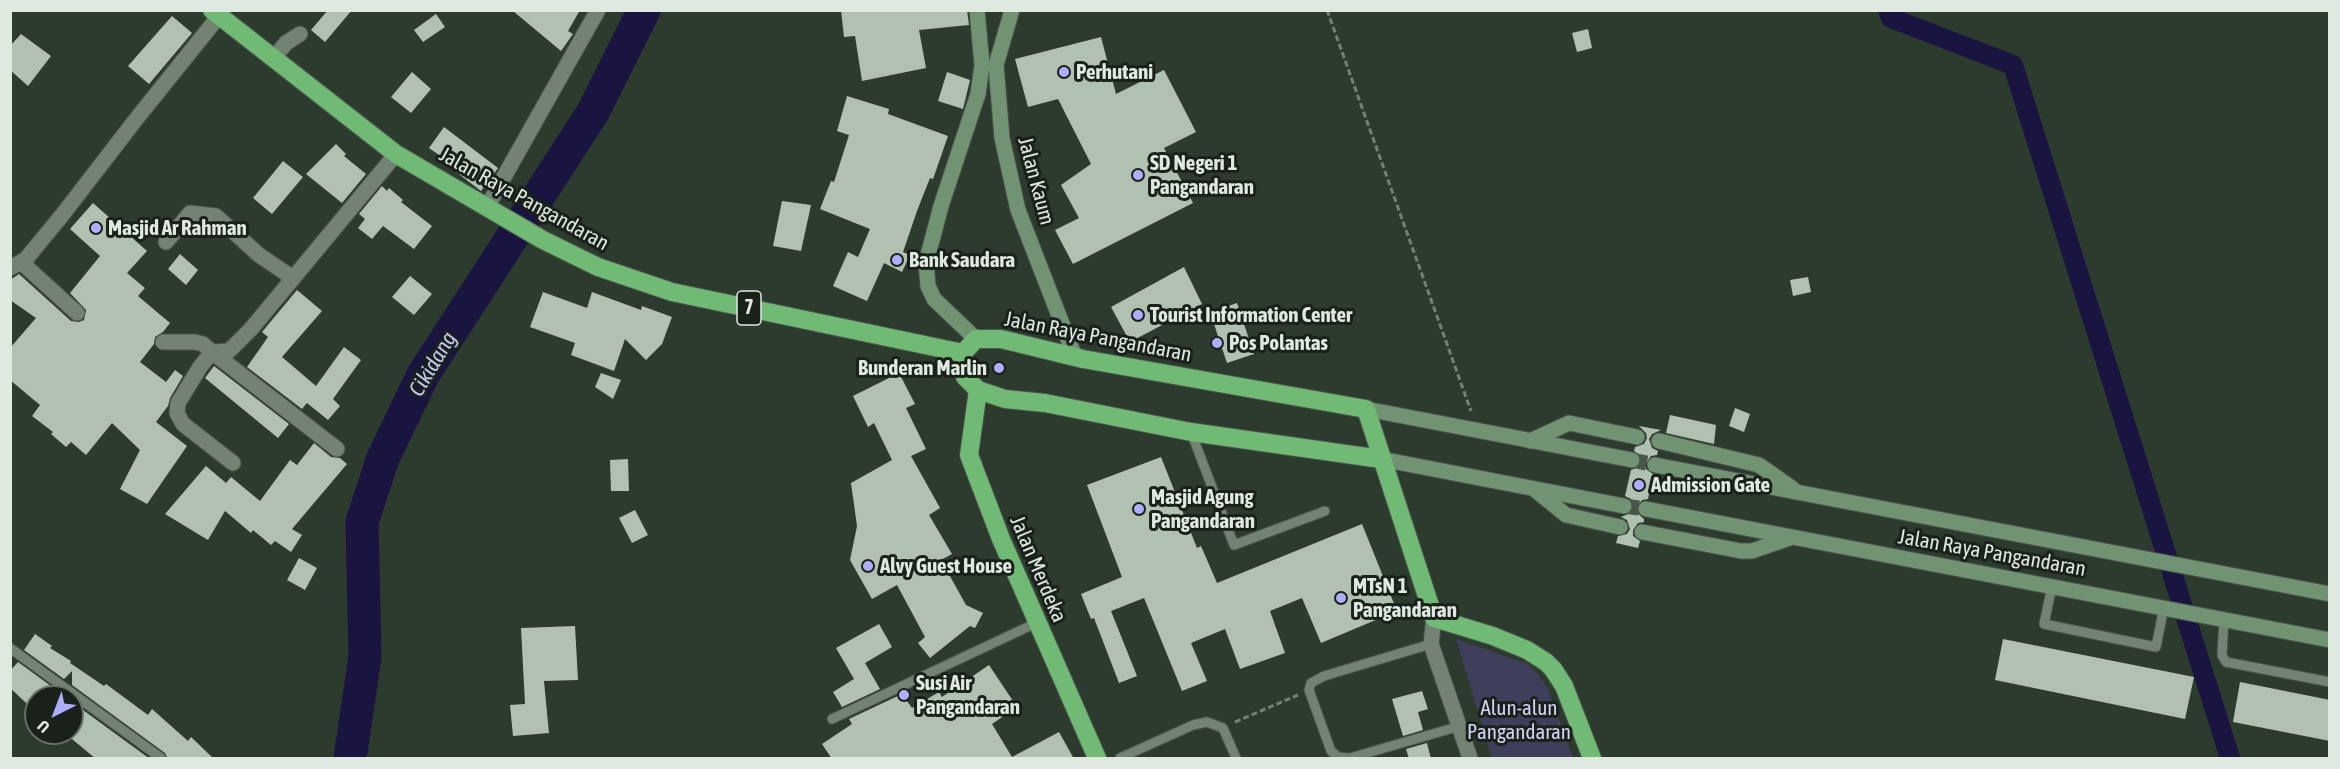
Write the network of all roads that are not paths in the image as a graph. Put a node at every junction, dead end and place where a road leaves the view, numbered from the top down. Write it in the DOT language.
graph roads {
  1 [pos="598,10"];
  2 [pos="977,10"];
  3 [pos="1012,10"];
  4 [pos="215,13"];
  5 [pos="300,34"];
  6 [pos="273,59"];
  7 [pos="396,154"];
  8 [pos="494,211"];
  9 [pos="166,242"];
  10 [pos="16,265"];
  11 [pos="293,278"];
  12 [pos="77,313"];
  13 [pos="976,339"];
  14 [pos="163,342"];
  15 [pos="212,352"];
  16 [pos="963,353"];
  17 [pos="1075,357"];
  18 [pos="978,390"];
  19 [pos="1366,409"];
  20 [pos="1191,432"];
  21 [pos="1637,437"];
  22 [pos="1530,441"];
  23 [pos="1659,441"];
  24 [pos="337,449"];
  25 [pos="1381,459"];
  26 [pos="1632,460"];
  27 [pos="233,463"];
  28 [pos="1655,465"];
  29 [pos="1532,487"];
  30 [pos="1797,492"];
  31 [pos="1624,506"];
  32 [pos="1646,509"];
  33 [pos="1325,512"];
  34 [pos="1620,527"];
  35 [pos="1642,532"];
  36 [pos="1790,538"];
  37 [pos="2052,586"];
  38 [pos="2330,594"];
  39 [pos="2164,607"];
  40 [pos="1434,618"];
  41 [pos="2224,620"];
  42 [pos="1036,623"];
  43 [pos="2330,640"];
  44 [pos="1431,644"];
  45 [pos="10,648"];
  46 [pos="2330,682"];
  47 [pos="832,719"];
  48 [pos="1460,726"];
  49 [pos="161,759"];
  50 [pos="1097,759"];
  51 [pos="1120,759"];
  52 [pos="1236,759"];
  53 [pos="1349,759"];
  54 [pos="1470,759"];
  55 [pos="1592,759"];
  1 -- 8 [label="street"];
  2 -- 13 [label="street"];
  3 -- 17 [label="street, Jalan Kaum"];
  4 -- 6 [label="highway, Jalan Raya Pangandaran / 7"];
  4 -- 10 [label="street"];
  5 -- 6 [label="street"];
  6 -- 7 [label="highway, Jalan Raya Pangandaran / 7"];
  7 -- 8 [label="highway, Jalan Raya Pangandaran / 7"];
  7 -- 11 [label="street"];
  8 -- 16 [label="highway, Jalan Raya Pangandaran / 7"];
  9 -- 11 [label="street"];
  10 -- 12 [label="street"];
  11 -- 15 [label="street"];
  13 -- 16 [label="highway, Jalan Raya Pangandaran"];
  13 -- 17 [label="highway, Jalan Raya Pangandaran"];
  14 -- 15 [label="street"];
  15 -- 24 [label="street"];
  15 -- 27 [label="street"];
  16 -- 18 [label="highway"];
  17 -- 19 [label="highway, Jalan Raya Pangandaran"];
  18 -- 20 [label="highway"];
  18 -- 42 [label="highway, Jalan Merdeka"];
  19 -- 22 [label="street, Jalan Raya Pangandaran"];
  19 -- 25 [label="highway"];
  20 -- 25 [label="highway"];
  20 -- 33 [label="lane"];
  21 -- 22 [label="street"];
  22 -- 26 [label="street, Jalan Raya Pangandaran"];
  23 -- 30 [label="street"];
  25 -- 29 [label="street"];
  25 -- 40 [label="highway"];
  28 -- 30 [label="street, Jalan Raya Pangandaran"];
  29 -- 31 [label="street"];
  29 -- 34 [label="street"];
  30 -- 38 [label="street, Jalan Raya Pangandaran"];
  32 -- 36 [label="street, Jalan Raya Pangandaran"];
  35 -- 36 [label="street"];
  36 -- 37 [label="street, Jalan Raya Pangandaran"];
  37 -- 39 [label="street, Jalan Raya Pangandaran"];
  37 -- 39 [label="lane"];
  39 -- 41 [label="street, Jalan Raya Pangandaran"];
  40 -- 44 [label="street"];
  40 -- 55 [label="highway"];
  41 -- 43 [label="street, Jalan Raya Pangandaran"];
  41 -- 46 [label="lane"];
  42 -- 47 [label="lane"];
  42 -- 50 [label="highway, Jalan Merdeka"];
  44 -- 48 [label="street"];
  44 -- 53 [label="lane"];
  45 -- 49 [label="lane"];
  48 -- 53 [label="lane"];
  48 -- 54 [label="street"];
  51 -- 52 [label="lane"];
}
